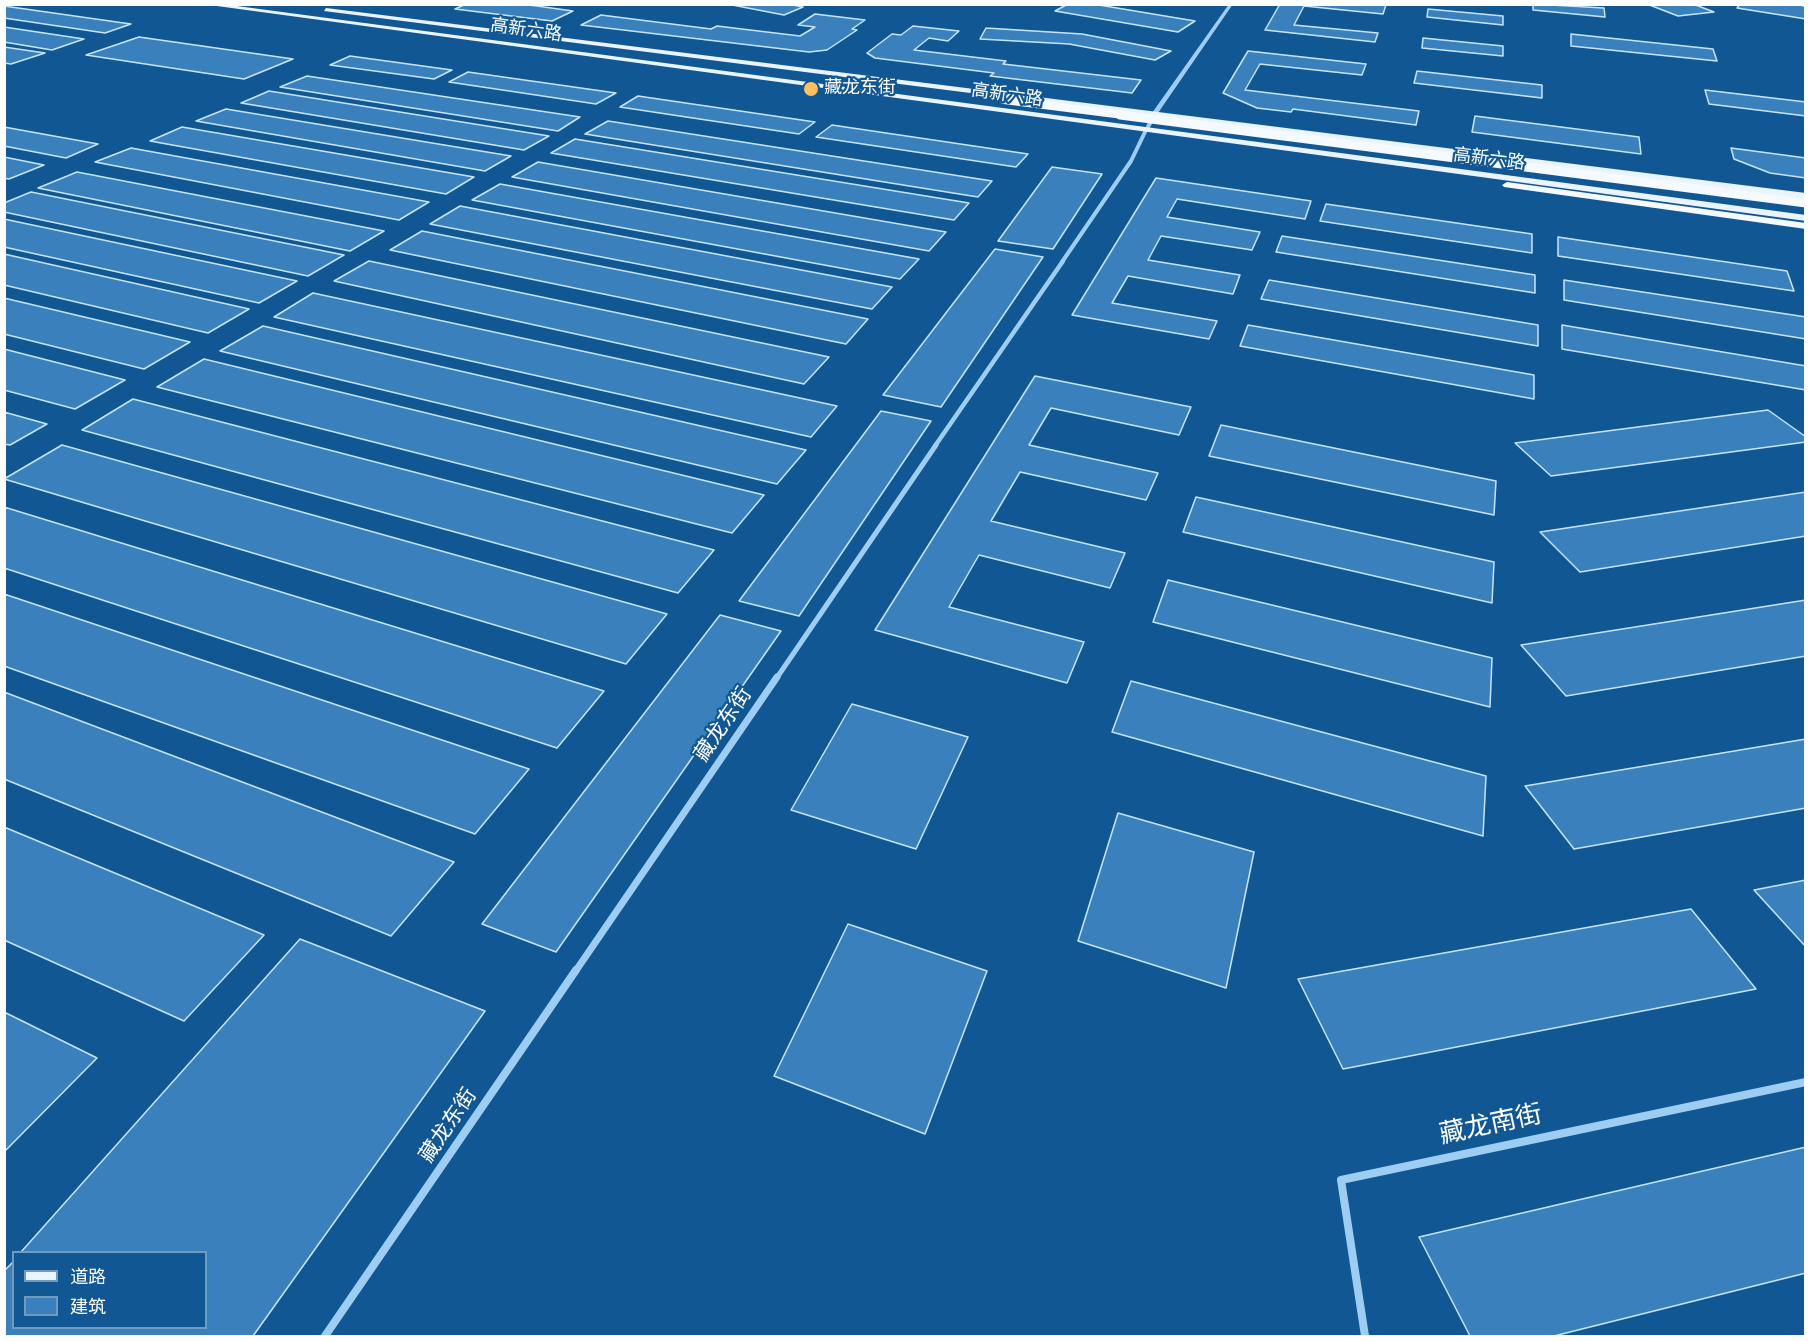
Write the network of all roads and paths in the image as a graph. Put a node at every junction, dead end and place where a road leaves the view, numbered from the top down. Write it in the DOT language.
graph roads {
  1 [pos="205,4"];
  2 [pos="1231,4"];
  3 [pos="319,9"];
  4 [pos="1004,100"];
  5 [pos="1155,113"];
  6 [pos="1146,130"];
  7 [pos="1507,185"];
  8 [pos="1806,200"];
  9 [pos="1806,218"];
  10 [pos="1806,226"];
  11 [pos="1806,1082"];
  12 [pos="325,1336"];
  13 [pos="1365,1336"];
  1 -- 6 [label="main road, 高新六路"];
  2 -- 5 [label="street"];
  3 -- 5 [label="main road, 高新六路"];
  4 -- 8 [label="highway, bridge"];
  5 -- 6 [label="street"];
  5 -- 8 [label="main road, 高新六路"];
  6 -- 9 [label="main road, 高新六路"];
  6 -- 12 [label="street, 藏龙东街"];
  7 -- 10 [label="highway"];
  11 -- 13 [label="street, 藏龙南街"];
}
